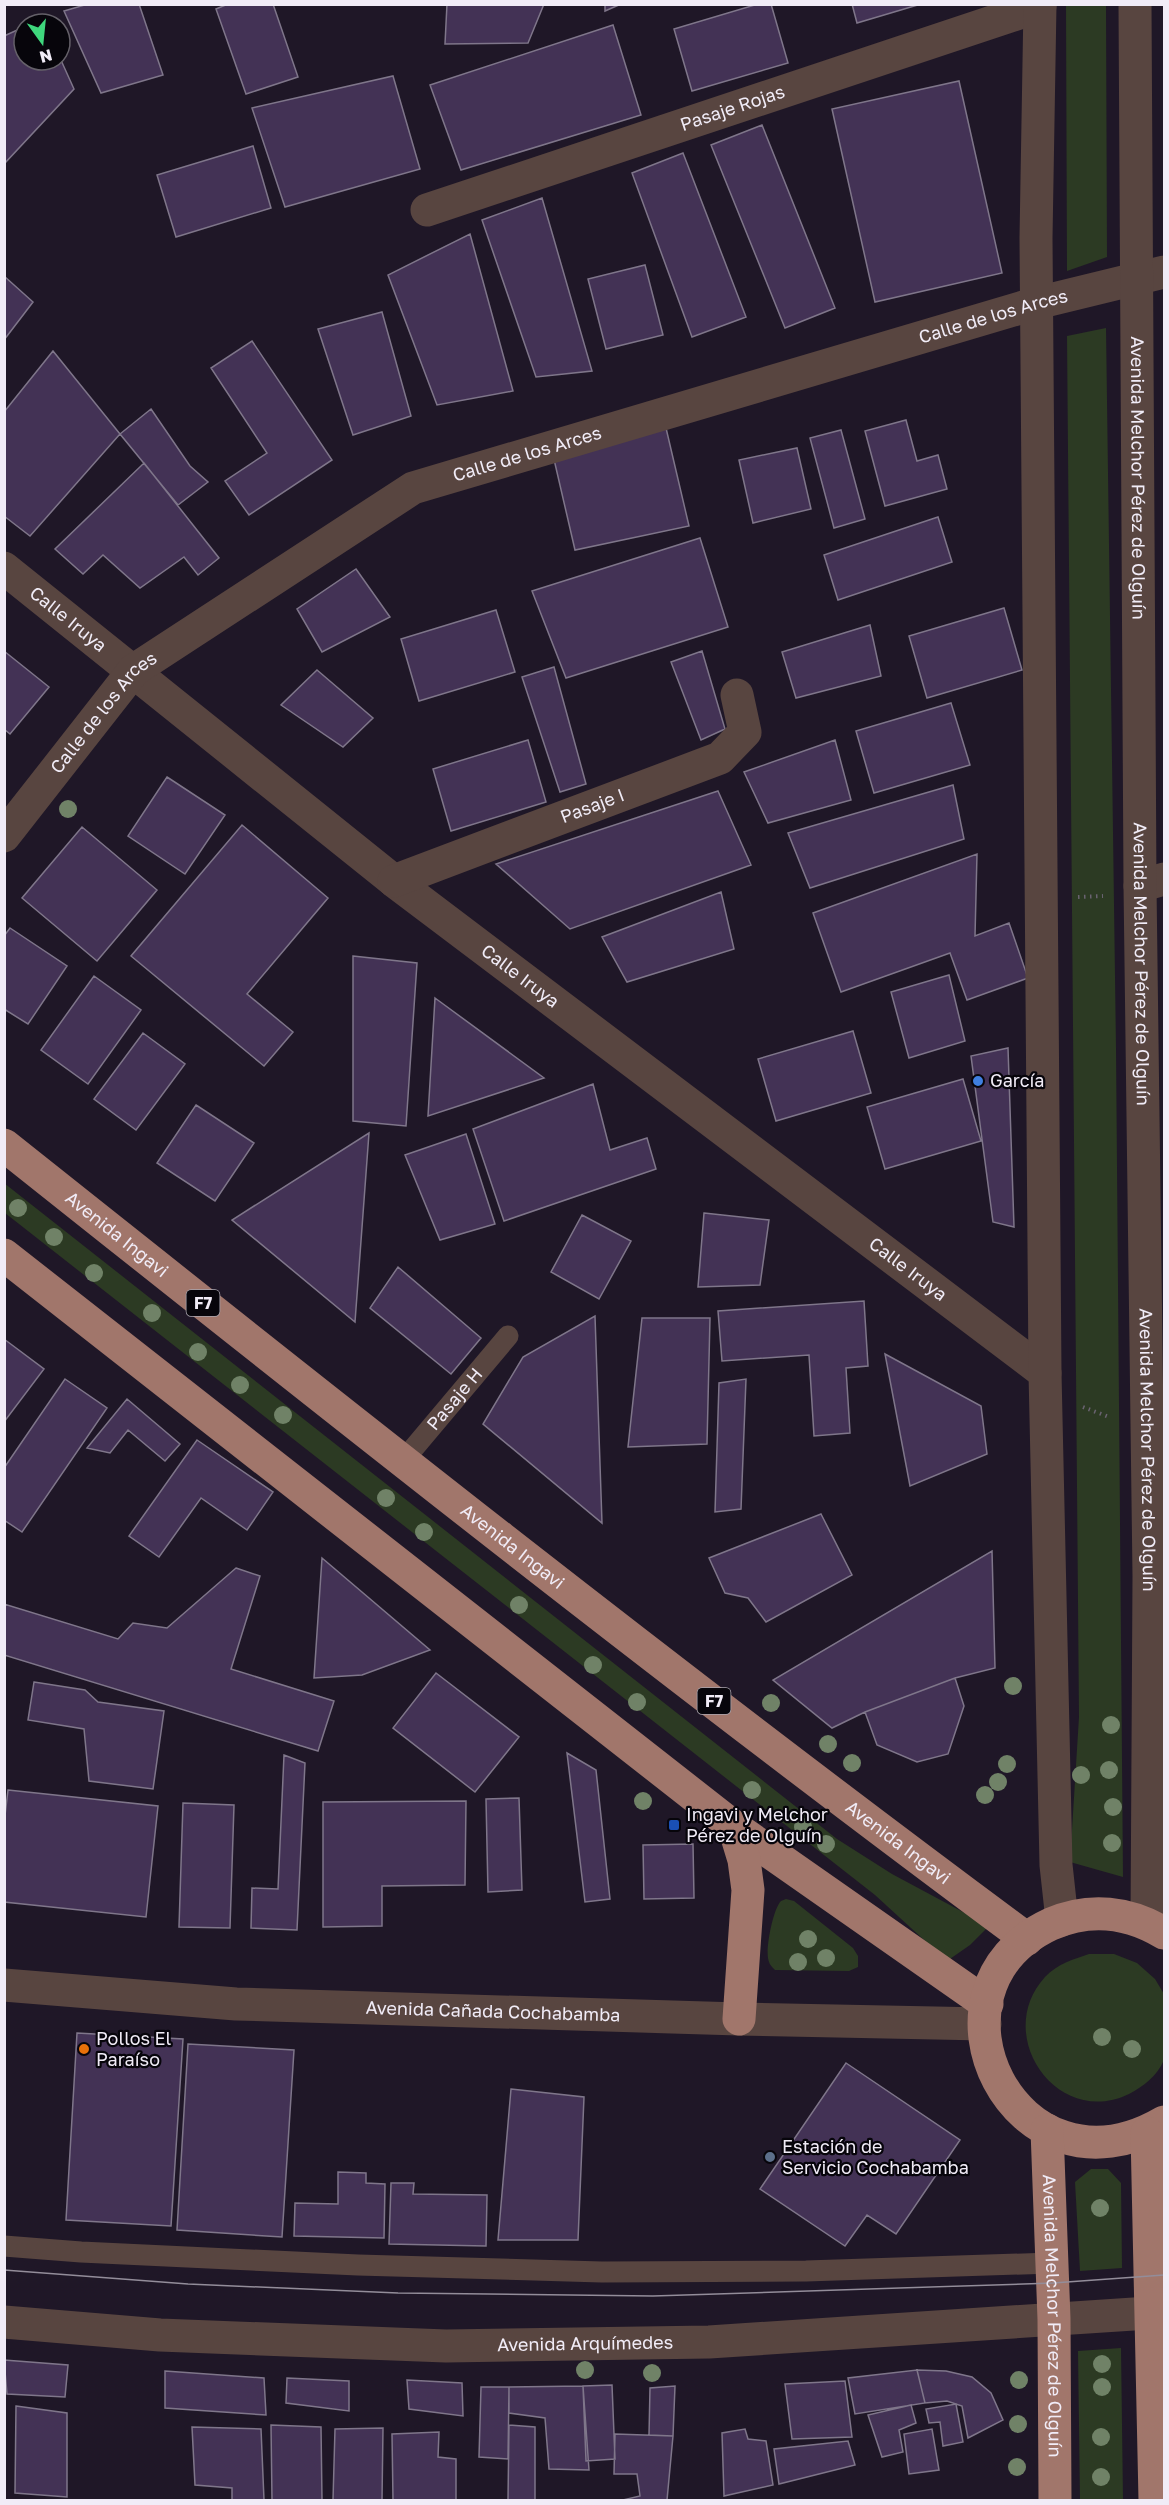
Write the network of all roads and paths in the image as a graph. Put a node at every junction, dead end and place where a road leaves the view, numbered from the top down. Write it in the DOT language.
graph roads {
  1 [pos="1134,4"];
  2 [pos="1040,5"];
  3 [pos="427,210"];
  4 [pos="1150,276"];
  5 [pos="1037,303"];
  6 [pos="4,568"];
  7 [pos="134,670"];
  8 [pos="737,695"];
  9 [pos="4,836"];
  10 [pos="394,881"];
  11 [pos="1139,887"];
  12 [pos="1071,897"];
  13 [pos="4,1145"];
  14 [pos="4,1255"];
  15 [pos="1155,1263"];
  16 [pos="508,1336"];
  17 [pos="1045,1373"];
  18 [pos="1076,1405"];
  19 [pos="1118,1421"];
  20 [pos="402,1462"];
  21 [pos="1156,1518"];
  22 [pos="734,1827"];
  23 [pos="1062,1920"];
  24 [pos="1156,1928"];
  25 [pos="1027,1939"];
  26 [pos="4,1985"];
  27 [pos="986,2014"];
  28 [pos="739,2019"];
  29 [pos="1156,2127"];
  30 [pos="1047,2130"];
  31 [pos="4,2246"];
  32 [pos="1157,2255"];
  33 [pos="1052,2263"];
  34 [pos="1158,2312"];
  35 [pos="1054,2319"];
  36 [pos="4,2322"];
  37 [pos="1056,2500"];
  38 [pos="1155,2500"];
  1 -- 4 [label="street, Avenida Melchor Pérez de Olguín"];
  2 -- 3 [label="street, Pasaje Rojas"];
  2 -- 5 [label="street"];
  4 -- 5 [label="street, Calle de los Arces"];
  4 -- 11 [label="street, Avenida Melchor Pérez de Olguín"];
  5 -- 7 [label="street, Calle de los Arces"];
  5 -- 17 [label="street"];
  6 -- 7 [label="street, Calle Iruya"];
  7 -- 9 [label="street, Calle de los Arces"];
  7 -- 10 [label="street, Calle Iruya"];
  8 -- 10 [label="street, Pasaje I"];
  10 -- 17 [label="street, Calle Iruya"];
  11 -- 12 [label="path"];
  11 -- 15 [label="street, Avenida Melchor Pérez de Olguín"];
  13 -- 20 [label="highway, Avenida Ingavi / F7"];
  14 -- 22 [label="highway"];
  15 -- 21 [label="street, Avenida Melchor Pérez de Olguín"];
  16 -- 20 [label="lane, Pasaje H"];
  17 -- 23 [label="street"];
  18 -- 19 [label="path"];
  20 -- 25 [label="highway, Avenida Ingavi / F7"];
  21 -- 24 [label="street, Avenida Melchor Pérez de Olguín"];
  22 -- 27 [label="highway"];
  22 -- 28 [label="highway"];
  23 -- 24 [label="highway"];
  23 -- 25 [label="highway"];
  25 -- 27 [label="highway"];
  26 -- 28 [label="street, Avenida Cañada Cochabamba"];
  27 -- 28 [label="street, Avenida Cañada Cochabamba"];
  27 -- 30 [label="highway"];
  29 -- 30 [label="highway"];
  29 -- 32 [label="highway"];
  30 -- 33 [label="highway, Avenida Melchor Pérez de Olguín"];
  31 -- 33 [label="lane"];
  32 -- 34 [label="highway"];
  33 -- 35 [label="highway, Avenida Melchor Pérez de Olguín"];
  34 -- 35 [label="street, Avenida Arquímedes"];
  34 -- 38 [label="highway"];
  35 -- 36 [label="street, Avenida Arquímedes"];
  35 -- 37 [label="highway, Avenida Melchor Pérez de Olguín"];
}
